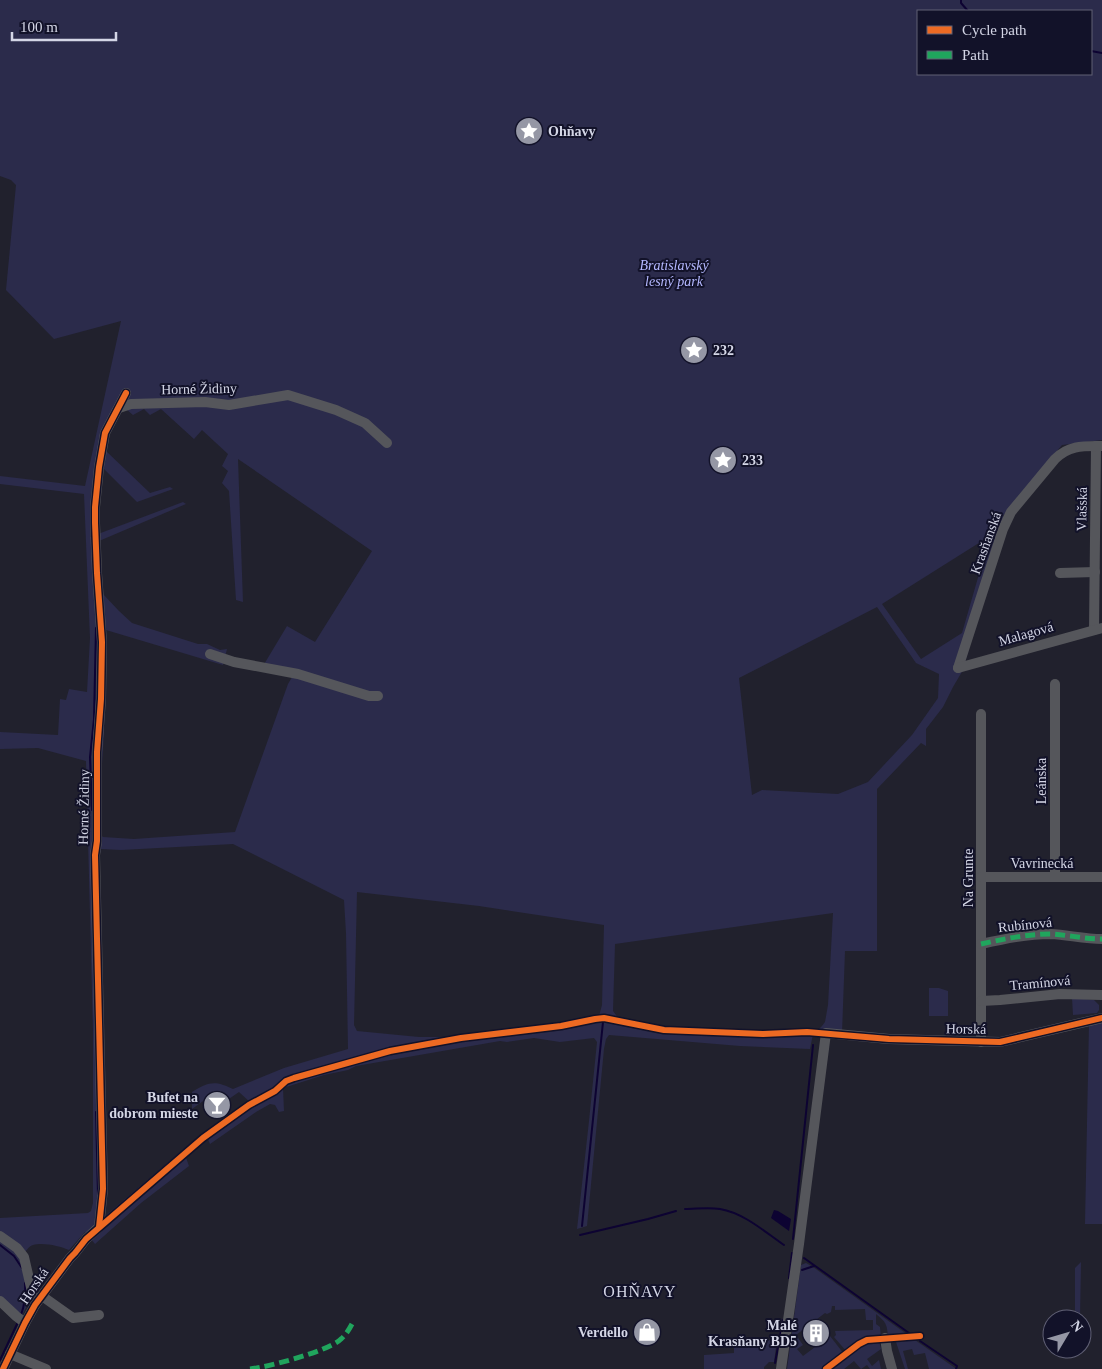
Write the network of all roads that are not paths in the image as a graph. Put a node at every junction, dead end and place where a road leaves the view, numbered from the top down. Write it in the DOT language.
graph roads {
  1 [pos="126,393"];
  2 [pos="119,408"];
  3 [pos="387,444"];
  4 [pos="1099,446"];
  5 [pos="1095,572"];
  6 [pos="1060,573"];
  7 [pos="1098,629"];
  8 [pos="210,654"];
  9 [pos="958,668"];
  10 [pos="1055,684"];
  11 [pos="378,696"];
  12 [pos="981,714"];
  13 [pos="981,877"];
  14 [pos="1055,877"];
  15 [pos="1102,877"];
  16 [pos="1102,939"];
  17 [pos="981,944"];
  18 [pos="1101,998"];
  19 [pos="981,1000"];
  20 [pos="1102,1018"];
  21 [pos="981,1042"];
  22 [pos="99,1227"];
  23 [pos="0,1236"];
  24 [pos="42,1296"];
  25 [pos="0,1301"];
  26 [pos="35,1305"];
  27 [pos="99,1315"];
  28 [pos="25,1323"];
  29 [pos="885,1338"];
  30 [pos="10,1354"];
  31 [pos="3,1369"];
  32 [pos="46,1369"];
  33 [pos="781,1369"];
  34 [pos="892,1369"];
  1 -- 2 [label="street, Horné Židiny"];
  2 -- 3 [label="street, Horné Židiny"];
  2 -- 22 [label="street, Horné Židiny"];
  4 -- 5 [label="street, Vlašská"];
  4 -- 9 [label="street, Krasňanská"];
  5 -- 6 [label="street"];
  5 -- 7 [label="street, Vlašská"];
  7 -- 9 [label="street, Malagová"];
  8 -- 11 [label="street"];
  10 -- 14 [label="street, Leánska"];
  12 -- 13 [label="street, Na Grunte"];
  13 -- 14 [label="street, Vavrinecká"];
  13 -- 17 [label="street, Na Grunte"];
  14 -- 15 [label="street, Vavrinecká"];
  16 -- 17 [label="street, Rubínová"];
  17 -- 19 [label="street, Na Grunte"];
  18 -- 19 [label="street, Tramínová"];
  19 -- 21 [label="street, Na Grunte"];
  20 -- 21 [label="street, Horská"];
  21 -- 33 [label="street, Horská"];
  22 -- 24 [label="street, Horská"];
  23 -- 26 [label="street"];
  24 -- 26 [label="street, Horská"];
  24 -- 27 [label="street"];
  25 -- 28 [label="street"];
  26 -- 28 [label="street, Horská"];
  28 -- 30 [label="street, Horská"];
  29 -- 34 [label="street"];
  30 -- 31 [label="street, Horská"];
  30 -- 32 [label="street"];
}
